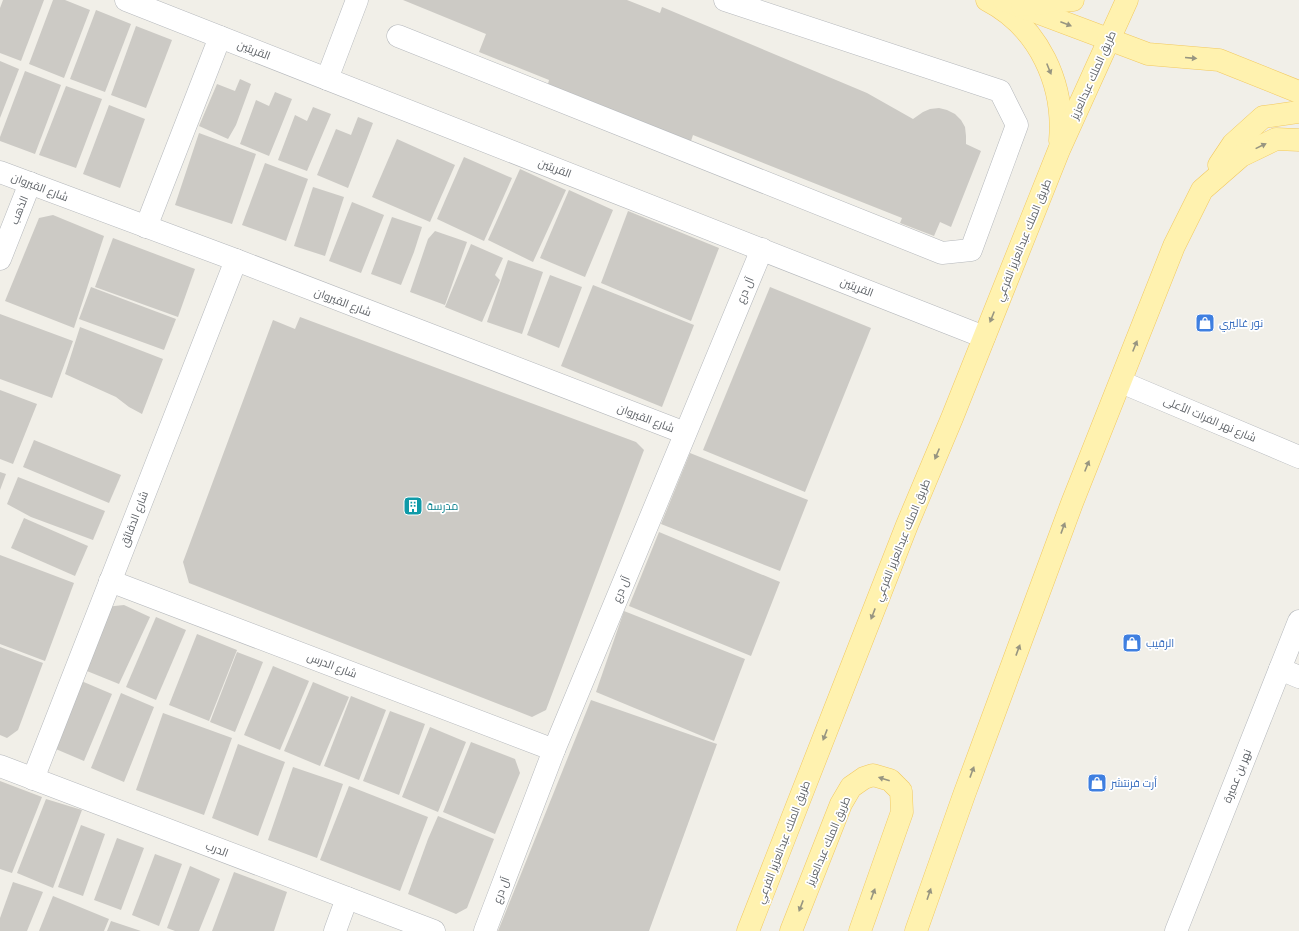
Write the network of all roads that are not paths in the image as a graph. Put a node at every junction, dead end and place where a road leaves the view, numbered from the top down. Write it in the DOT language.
graph roads {
  1 [pos="126,0"];
  2 [pos="357,0"];
  3 [pos="725,0"];
  4 [pos="987,0"];
  5 [pos="1073,0"];
  6 [pos="1127,0"];
  7 [pos="1010,2"];
  8 [pos="398,36"];
  9 [pos="220,37"];
  10 [pos="1109,40"];
  11 [pos="327,79"];
  12 [pos="1299,92"];
  13 [pos="1299,112"];
  14 [pos="1299,140"];
  15 [pos="1059,150"];
  16 [pos="0,172"];
  17 [pos="30,183"];
  18 [pos="1202,192"];
  19 [pos="146,227"];
  20 [pos="762,249"];
  21 [pos="0,259"];
  22 [pos="236,260"];
  23 [pos="984,337"];
  24 [pos="1121,382"];
  25 [pos="686,433"];
  26 [pos="1299,457"];
  27 [pos="110,581"];
  28 [pos="1299,621"];
  29 [pos="1289,673"];
  30 [pos="554,750"];
  31 [pos="0,766"];
  32 [pos="33,778"];
  33 [pos="347,898"];
  34 [pos="335,931"];
  35 [pos="434,931"];
  36 [pos="485,931"];
  37 [pos="748,931"];
  38 [pos="791,931"];
  39 [pos="860,931"];
  40 [pos="916,931"];
  41 [pos="1176,931"];
  1 -- 9 [label="street, القريتين"];
  2 -- 11 [label="street"];
  3 -- 8 [label="street"];
  4 -- 15 [label="main road, one-way"];
  5 -- 7 [label="main road"];
  6 -- 10 [label="main road, طريق الملك عبدالعزيز"];
  7 -- 10 [label="main road, one-way"];
  9 -- 11 [label="street, القريتين"];
  9 -- 19 [label="street"];
  10 -- 12 [label="main road, one-way"];
  10 -- 15 [label="main road, طريق الملك عبدالعزيز"];
  11 -- 20 [label="street, القريتين"];
  13 -- 18 [label="main road"];
  18 -- 14 [label="main road, one-way"];
  15 -- 23 [label="main road, طريق الملك عبدالعزيز الفرعي, one-way"];
  16 -- 17 [label="street, شارع القيروان"];
  17 -- 19 [label="street, شارع القيروان"];
  17 -- 21 [label="street, الذهب"];
  24 -- 18 [label="main road, one-way"];
  19 -- 22 [label="street, شارع القيروان"];
  20 -- 23 [label="street, القريتين"];
  20 -- 25 [label="street, آل درع"];
  22 -- 25 [label="street, شارع القيروان"];
  22 -- 27 [label="street, شارع الدقائق"];
  23 -- 37 [label="main road, طريق الملك عبدالعزيز الفرعي, one-way"];
  24 -- 26 [label="street, شارع نهر الفرات الأعلى"];
  40 -- 24 [label="main road, one-way"];
  25 -- 30 [label="street, آل درع"];
  27 -- 30 [label="street, شارع الدرس"];
  27 -- 32 [label="street, شارع الدقائق"];
  28 -- 29 [label="street, نهر بن عميرة"];
  29 -- 41 [label="street, نهر بن عميرة"];
  30 -- 36 [label="street, آل درع"];
  31 -- 32 [label="street, الدرب"];
  32 -- 33 [label="street, الدرب"];
  33 -- 34 [label="street"];
  33 -- 35 [label="street, الدرب"];
  39 -- 38 [label="main road, طريق الملك عبدالعزيز, one-way"];
}
